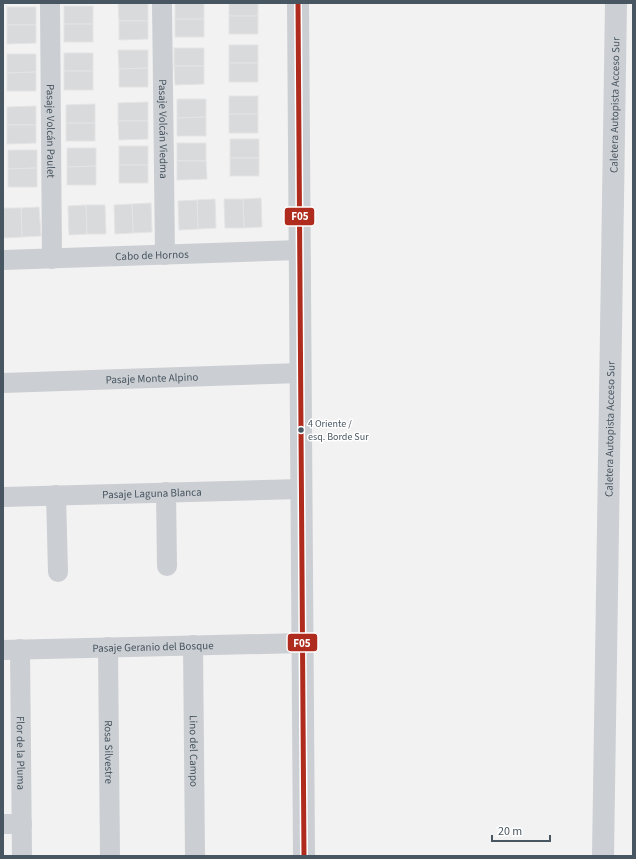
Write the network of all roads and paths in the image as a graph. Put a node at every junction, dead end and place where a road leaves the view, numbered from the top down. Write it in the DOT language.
graph roads {
  1 [pos="50,3"];
  2 [pos="162,3"];
  3 [pos="298,3"];
  4 [pos="616,3"];
  5 [pos="300,250"];
  6 [pos="165,255"];
  7 [pos="52,258"];
  8 [pos="3,260"];
  9 [pos="301,373"];
  10 [pos="3,383"];
  11 [pos="302,488"];
  12 [pos="166,492"];
  13 [pos="56,495"];
  14 [pos="3,497"];
  15 [pos="167,566"];
  16 [pos="58,572"];
  17 [pos="303,643"];
  18 [pos="193,645"];
  19 [pos="108,647"];
  20 [pos="11,650"];
  21 [pos="12,736"];
  22 [pos="12,824"];
  23 [pos="22,856"];
  24 [pos="110,856"];
  25 [pos="195,856"];
  26 [pos="304,856"];
  27 [pos="603,856"];
  1 -- 7 [label="street, Pasaje Volcán Paulet"];
  2 -- 6 [label="street, Pasaje Volcán Viedma"];
  3 -- 5 [label="street"];
  4 -- 27 [label="main road, Caletera Autopista Acceso Sur"];
  5 -- 6 [label="street, Cabo de Hornos"];
  5 -- 9 [label="street"];
  6 -- 7 [label="street, Cabo de Hornos"];
  7 -- 8 [label="street, Cabo de Hornos"];
  9 -- 10 [label="street, Pasaje Monte Alpino"];
  9 -- 11 [label="street"];
  11 -- 12 [label="street, Pasaje Laguna Blanca"];
  11 -- 17 [label="street"];
  12 -- 13 [label="street, Pasaje Laguna Blanca"];
  12 -- 15 [label="street"];
  13 -- 14 [label="street, Pasaje Laguna Blanca"];
  13 -- 16 [label="street"];
  17 -- 18 [label="street, Pasaje Geranio del Bosque"];
  17 -- 26 [label="street"];
  18 -- 19 [label="street, Pasaje Geranio del Bosque"];
  18 -- 25 [label="street, Lino del Campo"];
  19 -- 20 [label="street, Pasaje Geranio del Bosque"];
  19 -- 24 [label="street, Rosa Silvestre"];
  20 -- 21 [label="street, Flor de la Pluma"];
  21 -- 22 [label="street, Flor de la Pluma"];
  22 -- 23 [label="street, Flor de la Pluma"];
}
